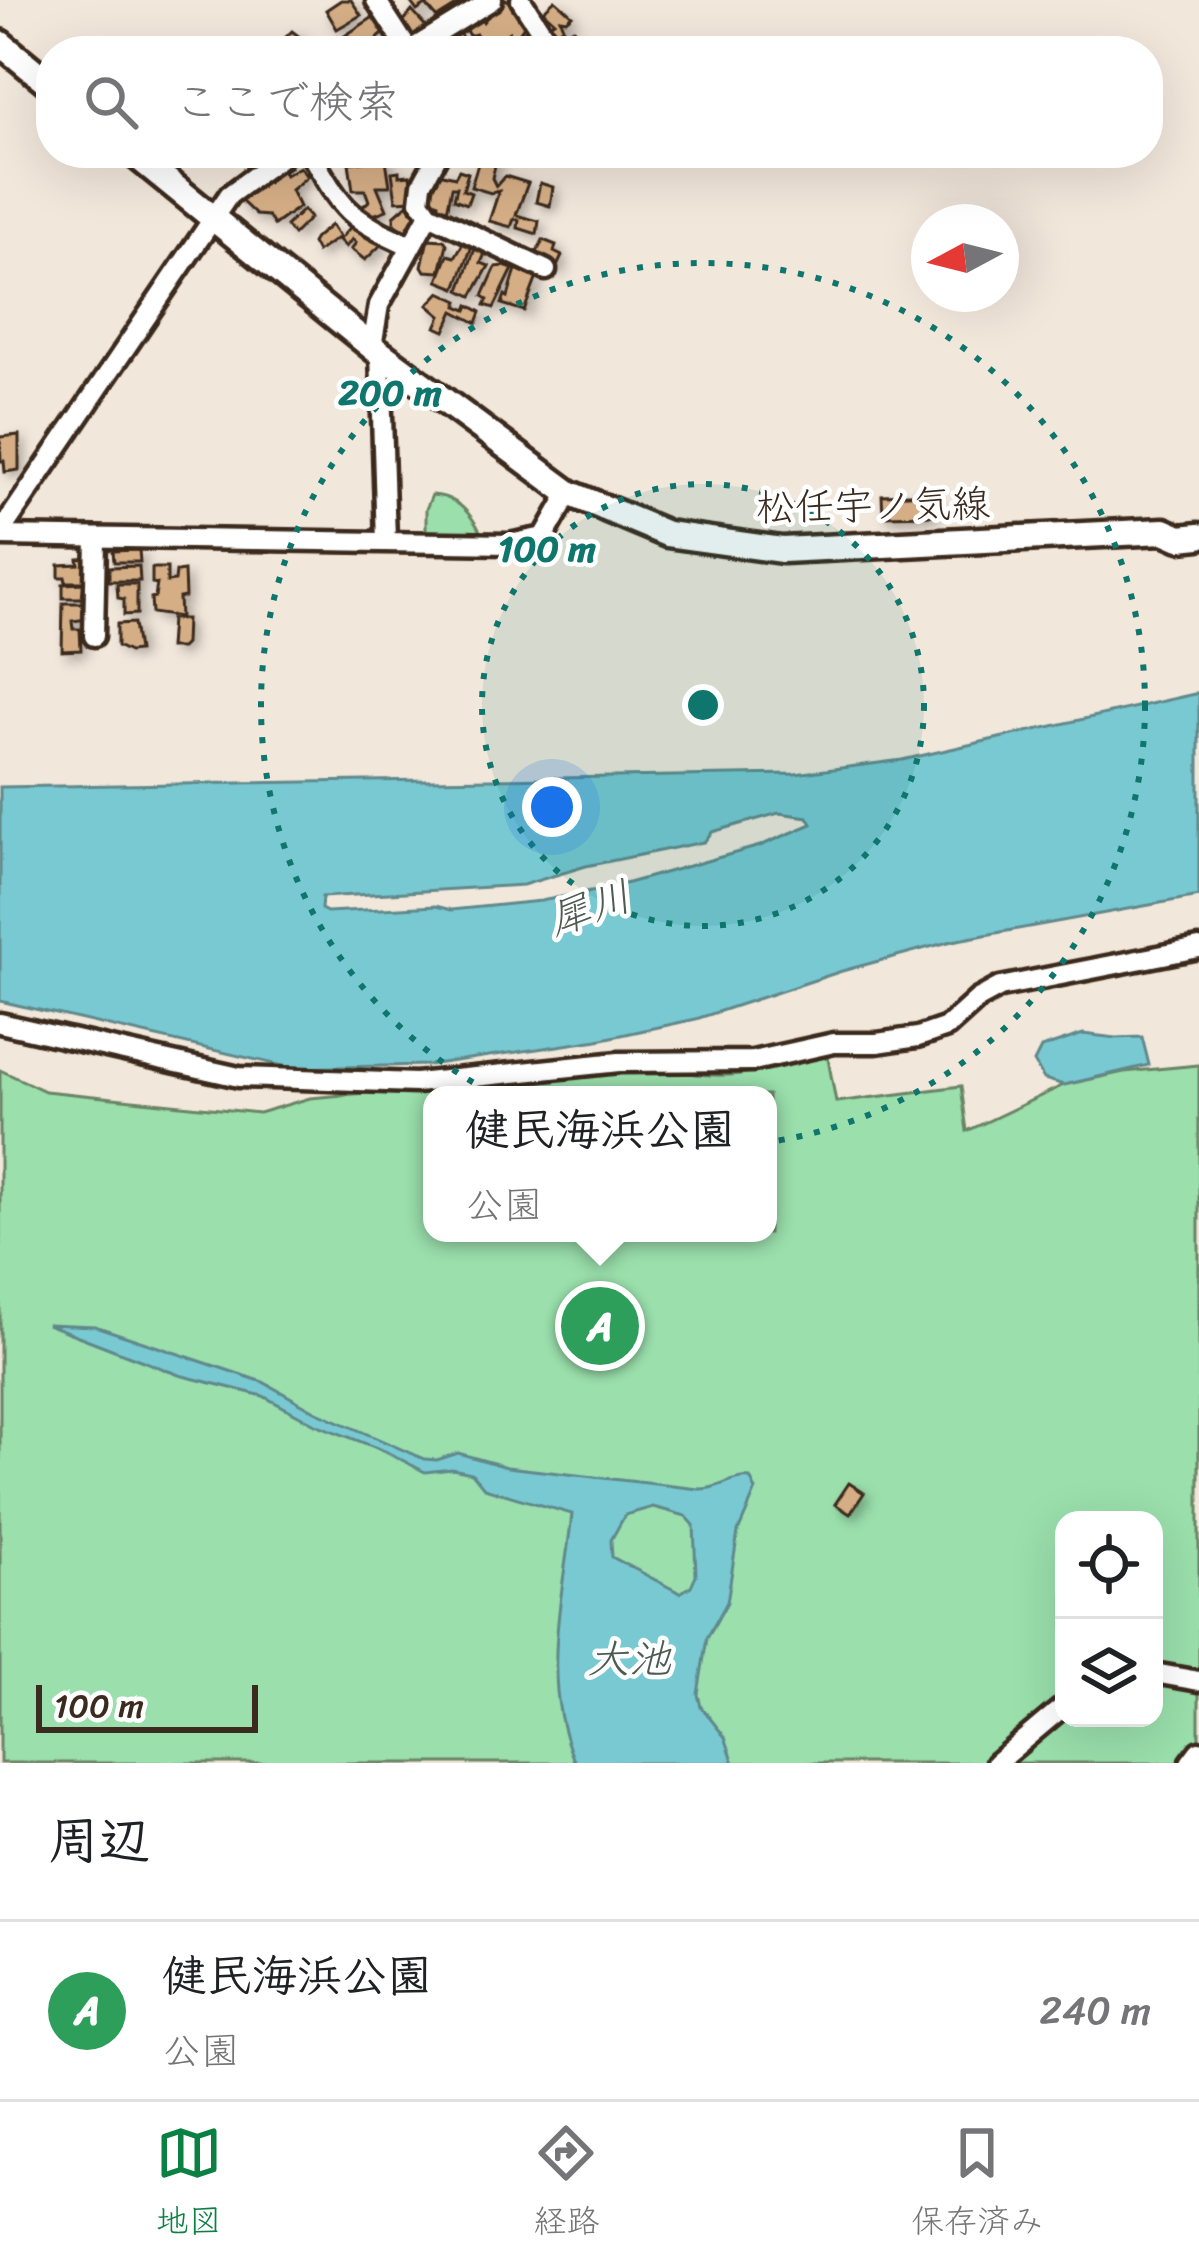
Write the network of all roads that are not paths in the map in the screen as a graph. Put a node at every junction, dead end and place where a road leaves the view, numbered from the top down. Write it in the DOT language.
graph roads {
  1 [pos="376,0"];
  2 [pos="492,0"];
  3 [pos="521,0"];
  4 [pos="399,36"];
  5 [pos="433,36"];
  6 [pos="544,36"];
  7 [pos="0,44"];
  8 [pos="36,74"];
  9 [pos="152,168"];
  10 [pos="266,168"];
  11 [pos="319,168"];
  12 [pos="431,168"];
  13 [pos="429,214"];
  14 [pos="213,216"];
  15 [pos="410,245"];
  16 [pos="546,270"];
  17 [pos="376,350"];
  18 [pos="569,493"];
  19 [pos="1199,520"];
  20 [pos="1164,531"];
  21 [pos="0,535"];
  22 [pos="1199,536"];
  23 [pos="96,538"];
  24 [pos="386,541"];
  25 [pos="94,636"];
  26 [pos="1199,948"];
  27 [pos="0,1023"];
  28 [pos="1163,1675"];
  29 [pos="1199,1681"];
  30 [pos="1055,1714"];
  31 [pos="1199,1751"];
  32 [pos="996,1763"];
  33 [pos="1190,1763"];
  1 -- 4 [label="street"];
  2 -- 5 [label="street"];
  3 -- 6 [label="street"];
  7 -- 8 [label="main road"];
  9 -- 14 [label="main road, 松任宇ノ気線"];
  10 -- 14 [label="street"];
  11 -- 15 [label="street"];
  12 -- 13 [label="street"];
  13 -- 15 [label="street"];
  13 -- 16 [label="street"];
  14 -- 17 [label="main road, 松任宇ノ気線"];
  14 -- 21 [label="street"];
  15 -- 17 [label="street"];
  17 -- 18 [label="main road, 松任宇ノ気線"];
  17 -- 24 [label="street"];
  18 -- 20 [label="main road, 松任宇ノ気線"];
  18 -- 24 [label="street"];
  19 -- 20 [label="main road, 松任宇ノ気線"];
  20 -- 22 [label="main road, 松任宇ノ気線"];
  21 -- 23 [label="street"];
  23 -- 24 [label="street"];
  23 -- 25 [label="street"];
  26 -- 27 [label="street"];
  28 -- 29 [label="street"];
  30 -- 32 [label="street"];
  31 -- 33 [label="street"];
}
